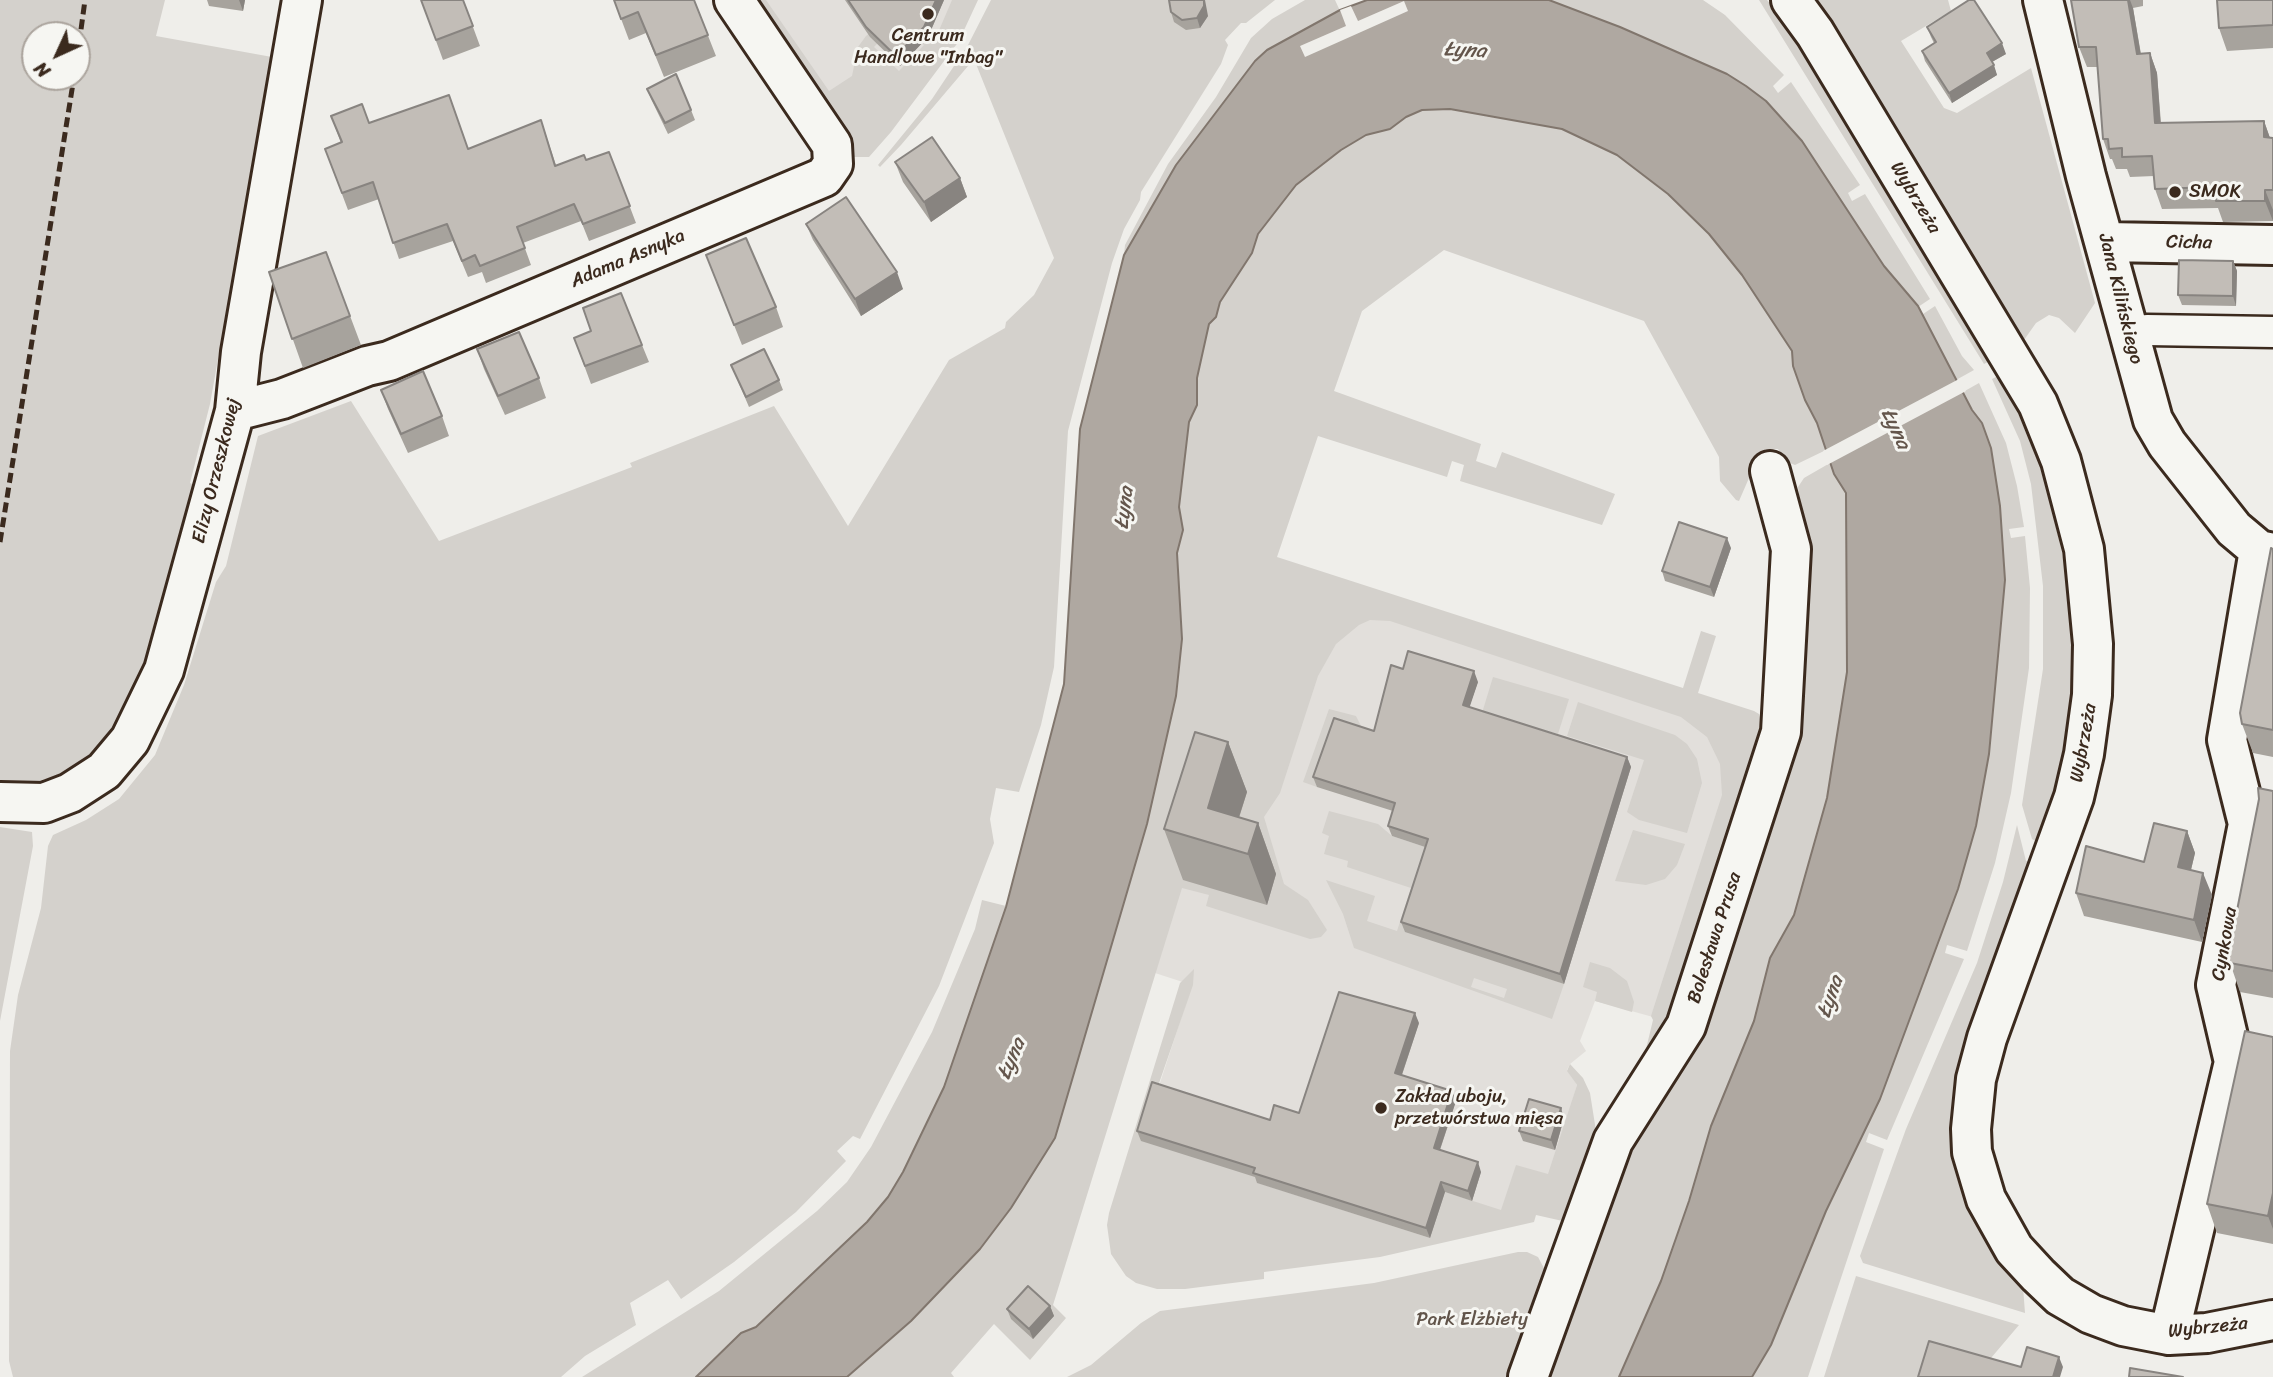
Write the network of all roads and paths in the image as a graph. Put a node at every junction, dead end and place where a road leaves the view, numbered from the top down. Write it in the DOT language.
graph roads {
  1 [pos="302,0"];
  2 [pos="734,0"];
  3 [pos="1791,0"];
  4 [pos="2043,0"];
  5 [pos="2105,242"];
  6 [pos="2273,245"];
  7 [pos="2147,330"];
  8 [pos="2273,332"];
  9 [pos="235,411"];
  10 [pos="1770,471"];
  11 [pos="2266,552"];
  12 [pos="0,802"];
  13 [pos="2270,1329"];
  14 [pos="2169,1335"];
  15 [pos="1528,1377"];
  1 -- 9 [label="street, Elizy Orzeszkowej"];
  2 -- 9 [label="street, Adama Asnyka"];
  3 -- 14 [label="street, Wybrzeża"];
  4 -- 5 [label="street, Jana Kilińskiego"];
  5 -- 6 [label="street, Cicha"];
  5 -- 11 [label="street, Jana Kilińskiego"];
  7 -- 8 [label="street"];
  9 -- 12 [label="street, Elizy Orzeszkowej"];
  10 -- 15 [label="street, Bolesława Prusa"];
  11 -- 14 [label="street, Cynkowa"];
  13 -- 14 [label="street, Wybrzeża"];
}
